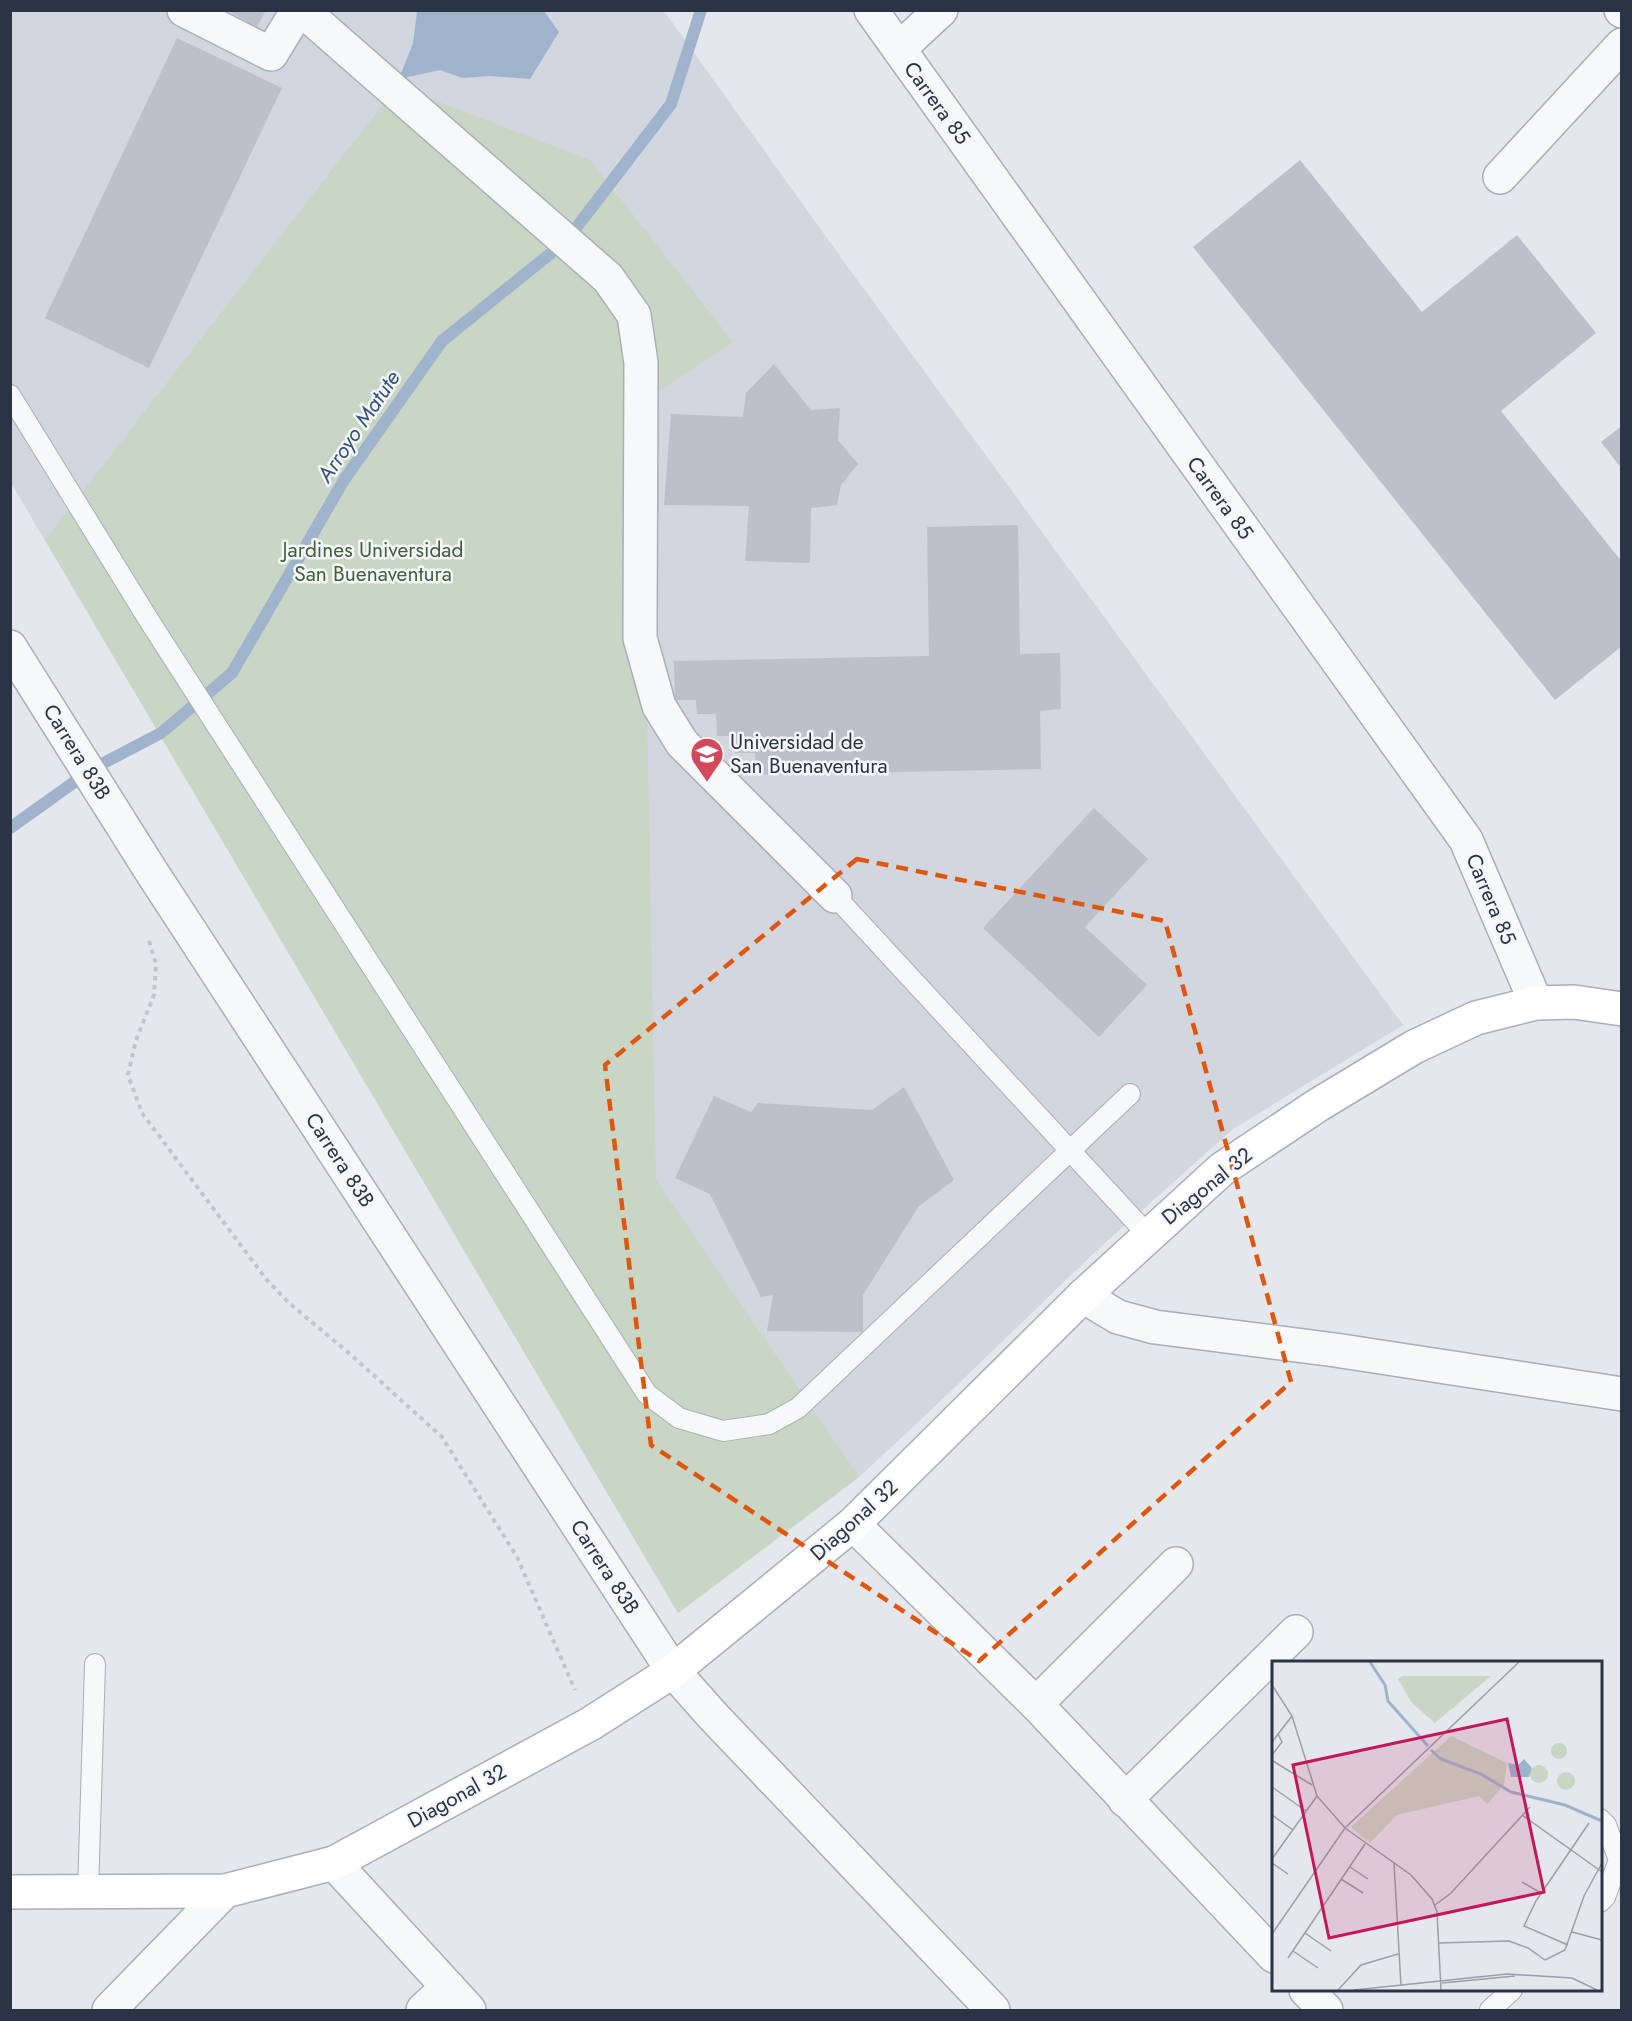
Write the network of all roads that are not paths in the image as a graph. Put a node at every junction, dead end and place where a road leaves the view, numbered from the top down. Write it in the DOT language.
graph roads {
  1 [pos="184,10"];
  2 [pos="300,10"];
  3 [pos="871,10"];
  4 [pos="941,10"];
  5 [pos="1622,45"];
  6 [pos="899,49"];
  7 [pos="1500,177"];
  8 [pos="10,395"];
  9 [pos="18,658"];
  10 [pos="835,896"];
  11 [pos="1536,1003"];
  12 [pos="1622,1008"];
  13 [pos="1131,1094"];
  14 [pos="1070,1151"];
  15 [pos="1148,1234"];
  16 [pos="1083,1296"];
  17 [pos="1622,1394"];
  18 [pos="854,1524"];
  19 [pos="1176,1564"];
  20 [pos="1296,1632"];
  21 [pos="95,1664"];
  22 [pos="673,1671"];
  23 [pos="1036,1704"];
  24 [pos="1125,1800"];
  25 [pos="1602,1821"];
  26 [pos="334,1863"];
  27 [pos="225,1891"];
  28 [pos="10,1892"];
  29 [pos="88,1892"];
  30 [pos="1602,1900"];
  31 [pos="1271,1948"];
  32 [pos="1308,1991"];
  33 [pos="1510,1991"];
  34 [pos="459,1999"];
  35 [pos="109,2010"];
  36 [pos="423,2010"];
  37 [pos="993,2010"];
  38 [pos="1326,2010"];
  39 [pos="1491,2010"];
  1 -- 2 [label="street"];
  2 -- 10 [label="street"];
  3 -- 6 [label="street, Carrera 85"];
  4 -- 6 [label="street"];
  5 -- 7 [label="street"];
  6 -- 11 [label="street, Carrera 85"];
  8 -- 14 [label="lane"];
  9 -- 22 [label="street, Carrera 83B"];
  10 -- 14 [label="lane"];
  11 -- 12 [label="street, Diagonal 32"];
  11 -- 15 [label="street, Diagonal 32"];
  13 -- 14 [label="lane"];
  14 -- 15 [label="lane"];
  15 -- 16 [label="street, Diagonal 32"];
  16 -- 17 [label="street"];
  16 -- 18 [label="street, Diagonal 32"];
  18 -- 22 [label="street, Diagonal 32"];
  18 -- 23 [label="street"];
  19 -- 23 [label="street"];
  20 -- 24 [label="street"];
  21 -- 29 [label="lane"];
  22 -- 26 [label="street, Diagonal 32"];
  22 -- 37 [label="street, Carrera 83B"];
  23 -- 24 [label="street"];
  24 -- 31 [label="street"];
  25 -- 30 [label="lane"];
  26 -- 27 [label="street, Diagonal 32"];
  26 -- 34 [label="street"];
  27 -- 29 [label="street, Diagonal 32"];
  27 -- 35 [label="street"];
  28 -- 29 [label="street, Diagonal 32"];
  32 -- 38 [label="street"];
  33 -- 39 [label="lane"];
  34 -- 36 [label="street"];
}
